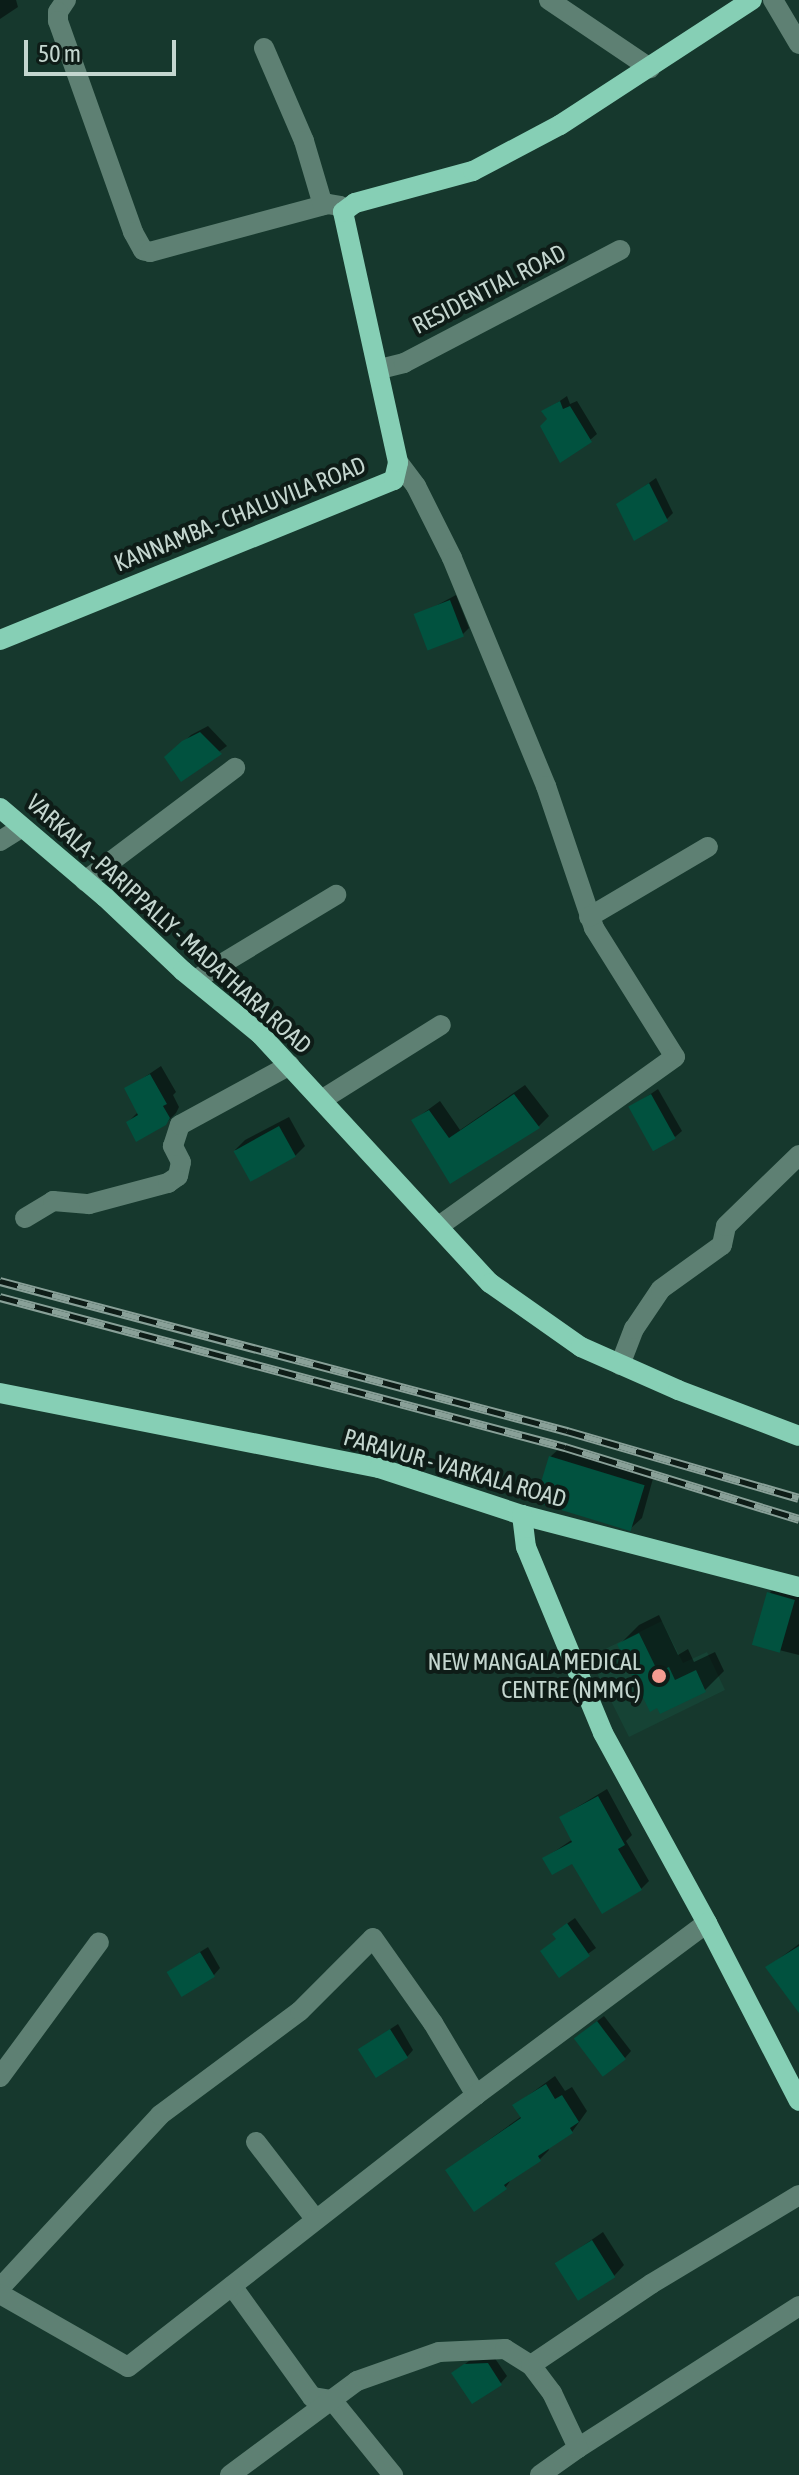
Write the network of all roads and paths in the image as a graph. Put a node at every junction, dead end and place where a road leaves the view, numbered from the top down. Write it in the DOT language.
graph roads {
  1 [pos="66,0"];
  2 [pos="549,0"];
  3 [pos="752,0"];
  4 [pos="773,0"];
  5 [pos="799,44"];
  6 [pos="264,48"];
  7 [pos="650,68"];
  8 [pos="323,205"];
  9 [pos="343,212"];
  10 [pos="620,250"];
  11 [pos="380,369"];
  12 [pos="398,462"];
  13 [pos="0,640"];
  14 [pos="235,768"];
  15 [pos="0,808"];
  16 [pos="21,828"];
  17 [pos="0,841"];
  18 [pos="708,847"];
  19 [pos="85,881"];
  20 [pos="336,895"];
  21 [pos="589,917"];
  22 [pos="195,980"];
  23 [pos="441,1025"];
  24 [pos="290,1065"];
  25 [pos="323,1099"];
  26 [pos="799,1155"];
  27 [pos="25,1218"];
  28 [pos="439,1226"];
  29 [pos="620,1365"];
  30 [pos="0,1393"];
  31 [pos="799,1436"];
  32 [pos="522,1515"];
  33 [pos="799,1587"];
  34 [pos="707,1923"];
  35 [pos="99,1942"];
  36 [pos="0,2077"];
  37 [pos="476,2095"];
  38 [pos="799,2101"];
  39 [pos="256,2142"];
  40 [pos="799,2195"];
  41 [pos="316,2220"];
  42 [pos="232,2286"];
  43 [pos="0,2288"];
  44 [pos="0,2294"];
  45 [pos="799,2306"];
  46 [pos="531,2365"];
  47 [pos="332,2400"];
  48 [pos="578,2448"];
  49 [pos="230,2475"];
  50 [pos="393,2475"];
  51 [pos="540,2475"];
  1 -- 8 [label="street"];
  2 -- 7 [label="street"];
  3 -- 7 [label="main road"];
  4 -- 5 [label="street"];
  6 -- 8 [label="street"];
  7 -- 9 [label="main road"];
  8 -- 9 [label="street"];
  9 -- 11 [label="main road, KANNAMBA - CHALUVILA ROAD"];
  10 -- 11 [label="street, RESIDENTIAL ROAD"];
  11 -- 12 [label="main road, KANNAMBA - CHALUVILA ROAD"];
  12 -- 13 [label="main road, KANNAMBA - CHALUVILA ROAD"];
  12 -- 21 [label="street"];
  14 -- 19 [label="street"];
  15 -- 16 [label="main road, VARKALA - PARIPPALLY - MADATHARA ROAD"];
  16 -- 17 [label="street"];
  16 -- 19 [label="main road, VARKALA - PARIPPALLY - MADATHARA ROAD"];
  18 -- 21 [label="street"];
  19 -- 22 [label="main road, VARKALA - PARIPPALLY - MADATHARA ROAD"];
  20 -- 22 [label="street"];
  21 -- 28 [label="street"];
  22 -- 24 [label="main road, VARKALA - PARIPPALLY - MADATHARA ROAD"];
  23 -- 25 [label="street"];
  24 -- 25 [label="main road, VARKALA - PARIPPALLY - MADATHARA ROAD"];
  24 -- 27 [label="street"];
  25 -- 28 [label="main road, VARKALA - PARIPPALLY - MADATHARA ROAD"];
  26 -- 29 [label="street"];
  28 -- 29 [label="main road, VARKALA - PARIPPALLY - MADATHARA ROAD"];
  29 -- 31 [label="main road, VARKALA - PARIPPALLY - MADATHARA ROAD"];
  30 -- 32 [label="main road, PARAVUR - VARKALA ROAD"];
  32 -- 33 [label="main road, PARAVUR - VARKALA ROAD"];
  32 -- 34 [label="main road"];
  34 -- 37 [label="street"];
  34 -- 38 [label="main road"];
  35 -- 36 [label="street"];
  37 -- 41 [label="street"];
  37 -- 43 [label="street"];
  39 -- 41 [label="street"];
  40 -- 46 [label="street"];
  41 -- 42 [label="street"];
  42 -- 44 [label="street"];
  42 -- 47 [label="street"];
  45 -- 48 [label="street"];
  46 -- 47 [label="street"];
  46 -- 48 [label="street"];
  47 -- 49 [label="street"];
  47 -- 50 [label="street"];
  48 -- 51 [label="street"];
}
